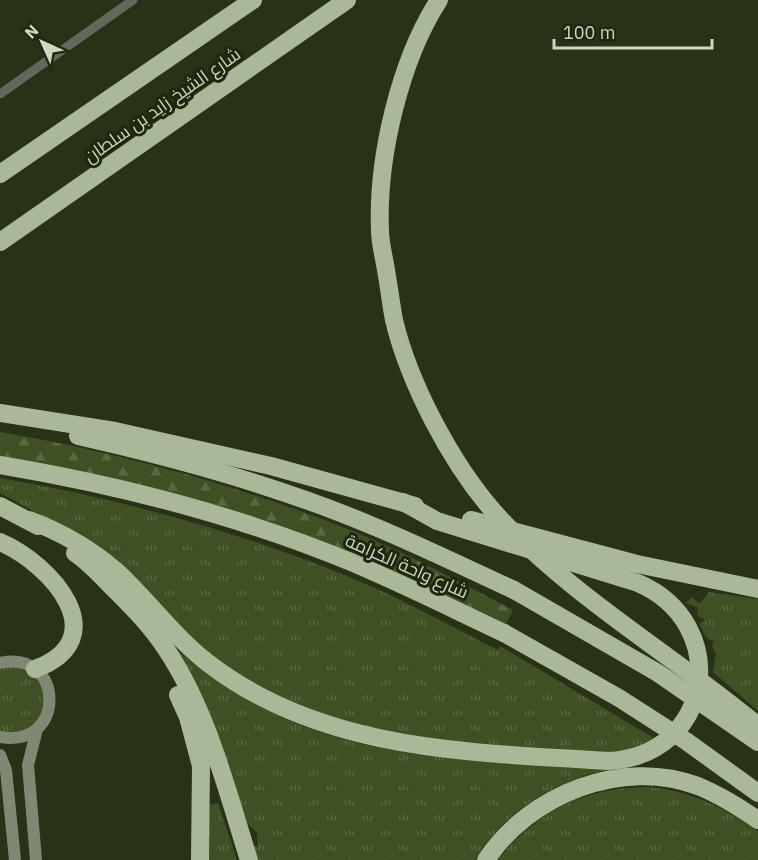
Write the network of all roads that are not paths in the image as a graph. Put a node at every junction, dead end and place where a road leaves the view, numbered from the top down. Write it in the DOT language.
graph roads {
  1 [pos="133,0"];
  2 [pos="253,0"];
  3 [pos="347,0"];
  4 [pos="439,0"];
  5 [pos="0,94"];
  6 [pos="0,174"];
  7 [pos="0,242"];
  8 [pos="0,413"];
  9 [pos="0,420"];
  10 [pos="0,465"];
  11 [pos="403,502"];
  12 [pos="0,506"];
  13 [pos="29,520"];
  14 [pos="0,542"];
  15 [pos="758,589"];
  16 [pos="126,602"];
  17 [pos="0,663"];
  18 [pos="35,669"];
  19 [pos="758,726"];
  20 [pos="38,729"];
  21 [pos="0,737"];
  22 [pos="758,742"];
  23 [pos="0,755"];
  24 [pos="758,793"];
  25 [pos="758,820"];
  26 [pos="491,853"];
  27 [pos="15,860"];
  28 [pos="36,860"];
  29 [pos="200,860"];
  30 [pos="249,860"];
  1 -- 5 [label="street"];
  2 -- 6 [label="highway, شارع الشيخ زايد بن سلطان"];
  3 -- 7 [label="highway, شارع الشيخ زايد بن سلطان"];
  4 -- 19 [label="highway, bridge"];
  8 -- 11 [label="highway"];
  9 -- 22 [label="highway, شارع واحة الكرامة, bridge"];
  10 -- 24 [label="highway, شارع واحة الكرامة, bridge"];
  11 -- 13 [label="highway"];
  11 -- 15 [label="highway"];
  12 -- 13 [label="highway"];
  13 -- 16 [label="highway"];
  14 -- 18 [label="highway"];
  16 -- 29 [label="highway"];
  16 -- 30 [label="highway"];
  17 -- 18 [label="street"];
  18 -- 20 [label="street"];
  20 -- 21 [label="street"];
  20 -- 28 [label="street"];
  23 -- 27 [label="street"];
  25 -- 26 [label="highway"];
}
